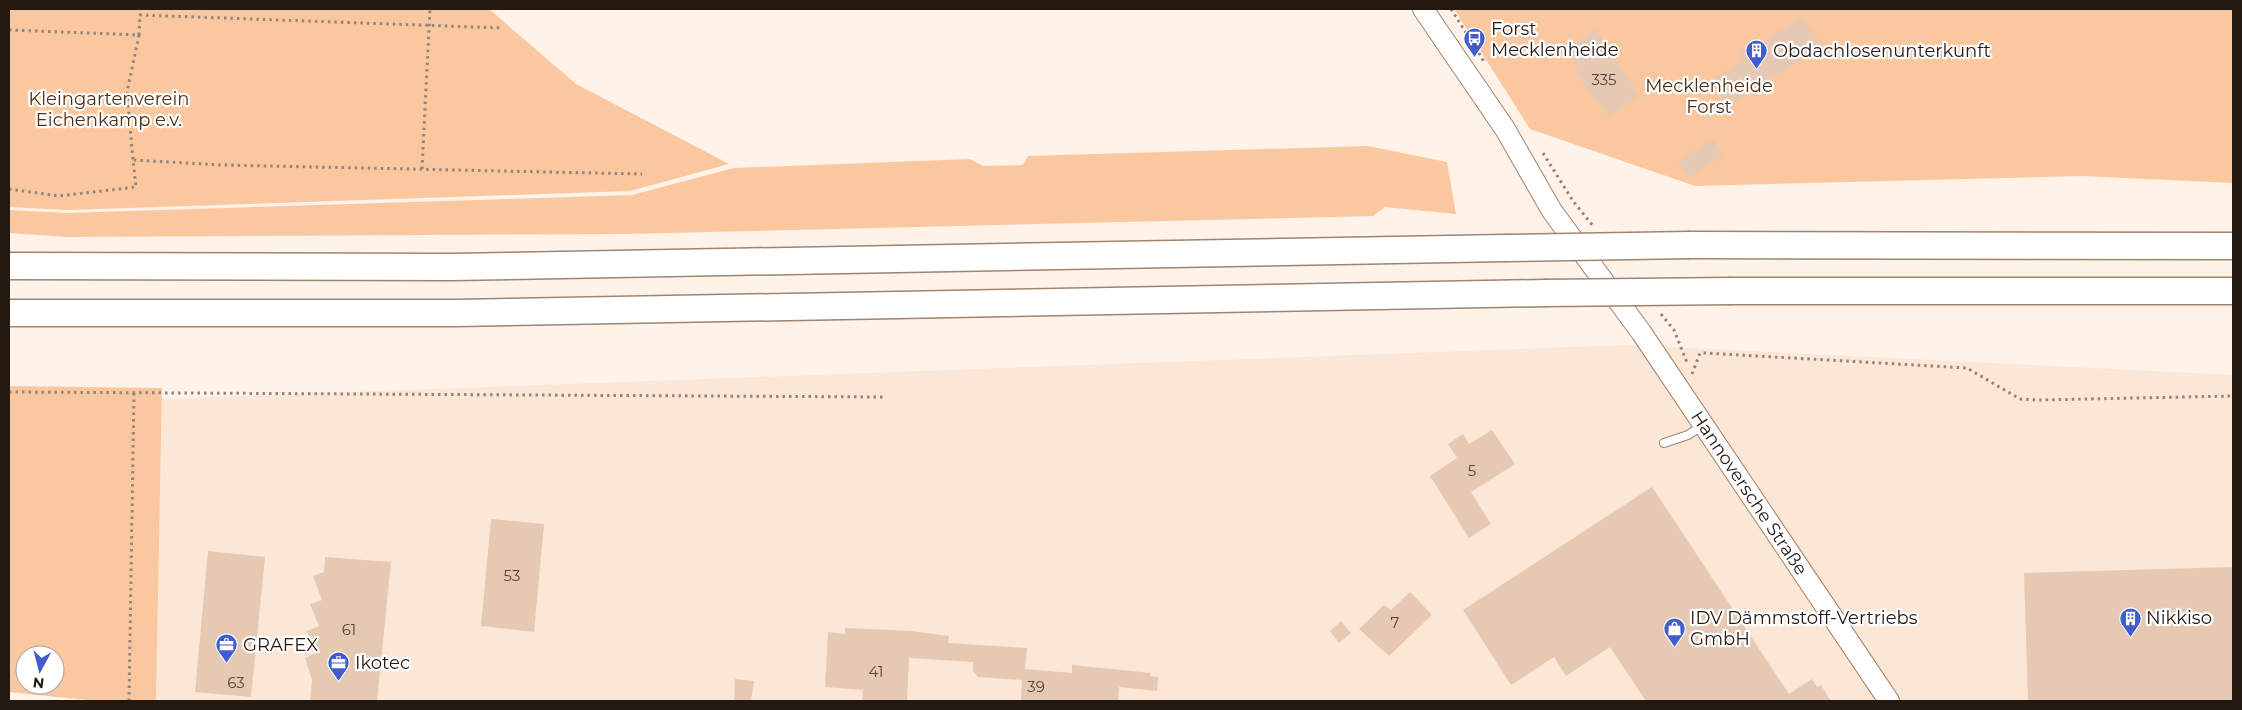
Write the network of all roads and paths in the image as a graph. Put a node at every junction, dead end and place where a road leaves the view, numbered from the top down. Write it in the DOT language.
graph roads {
  1 [pos="430,9"];
  2 [pos="1423,9"];
  3 [pos="1453,9"];
  4 [pos="1455,16"];
  5 [pos="428,24"];
  6 [pos="502,28"];
  7 [pos="9,30"];
  8 [pos="139,35"];
  9 [pos="133,160"];
  10 [pos="422,169"];
  11 [pos="642,174"];
  12 [pos="9,189"];
  13 [pos="2233,246"];
  14 [pos="9,266"];
  15 [pos="2233,291"];
  16 [pos="9,313"];
  17 [pos="1692,375"];
  18 [pos="9,392"];
  19 [pos="134,392"];
  20 [pos="2233,396"];
  21 [pos="883,397"];
  22 [pos="1704,424"];
  23 [pos="1664,443"];
  24 [pos="129,701"];
  25 [pos="1890,701"];
  1 -- 5 [label="path"];
  2 -- 22 [label="main road, Hannoversche Straße"];
  3 -- 4 [label="path"];
  5 -- 6 [label="path"];
  5 -- 8 [label="path"];
  5 -- 10 [label="path"];
  7 -- 8 [label="path"];
  8 -- 9 [label="path"];
  9 -- 10 [label="path"];
  9 -- 12 [label="path"];
  10 -- 11 [label="path"];
  13 -- 14 [label="highway, bridge"];
  15 -- 16 [label="highway, bridge"];
  17 -- 20 [label="path"];
  18 -- 19 [label="path"];
  19 -- 21 [label="path"];
  19 -- 24 [label="path"];
  22 -- 23 [label="lane"];
  22 -- 25 [label="main road, Hannoversche Straße"];
}
